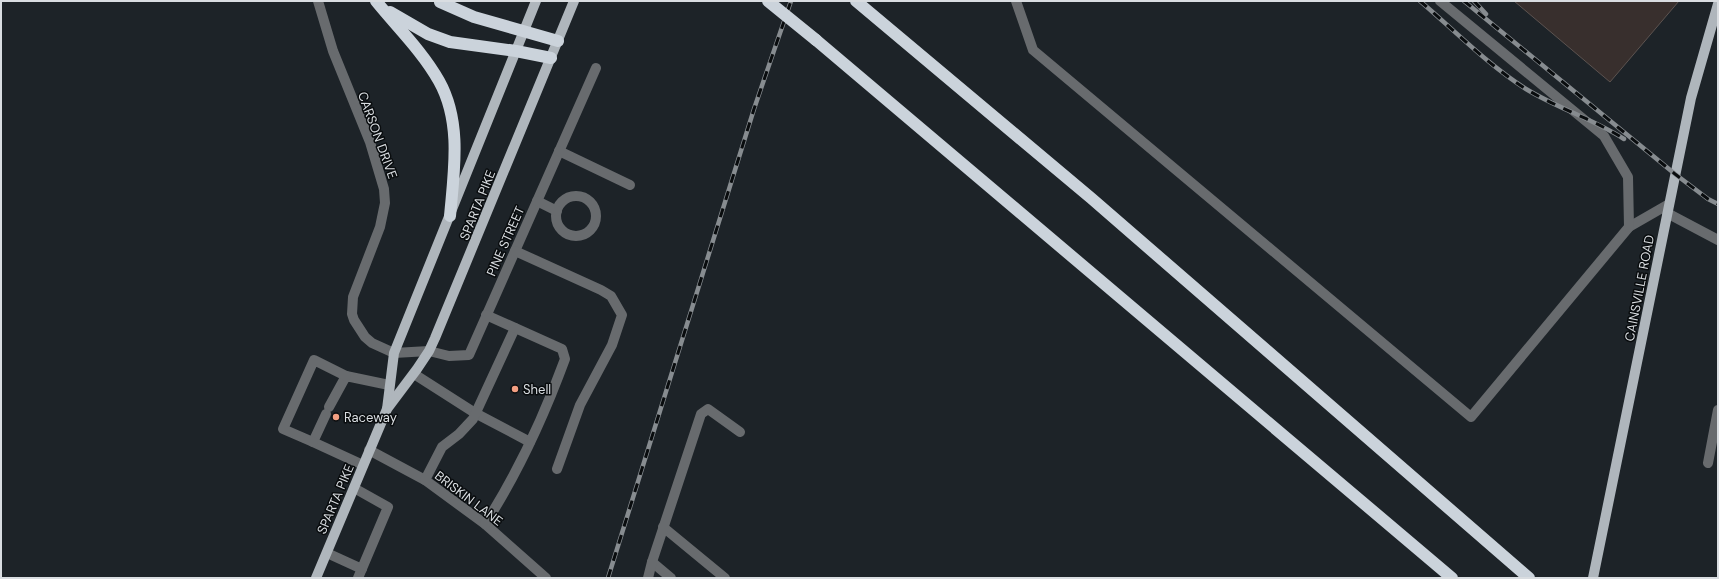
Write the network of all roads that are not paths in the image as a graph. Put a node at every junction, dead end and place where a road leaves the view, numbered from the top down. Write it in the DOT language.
graph roads {
  1 [pos="318,1"];
  2 [pos="440,1"];
  3 [pos="455,1"];
  4 [pos="536,1"];
  5 [pos="574,1"];
  6 [pos="768,1"];
  7 [pos="856,1"];
  8 [pos="1016,1"];
  9 [pos="1440,1"];
  10 [pos="378,3"];
  11 [pos="1718,4"];
  12 [pos="523,30"];
  13 [pos="558,41"];
  14 [pos="516,51"];
  15 [pos="552,58"];
  16 [pos="596,68"];
  17 [pos="559,151"];
  18 [pos="630,185"];
  19 [pos="537,200"];
  20 [pos="1668,209"];
  21 [pos="557,211"];
  22 [pos="450,216"];
  23 [pos="1629,227"];
  24 [pos="1718,240"];
  25 [pos="515,251"];
  26 [pos="486,315"];
  27 [pos="515,328"];
  28 [pos="429,351"];
  29 [pos="394,352"];
  30 [pos="414,374"];
  31 [pos="346,376"];
  32 [pos="389,385"];
  33 [pos="387,409"];
  34 [pos="1718,410"];
  35 [pos="476,413"];
  36 [pos="740,432"];
  37 [pos="313,442"];
  38 [pos="530,442"];
  39 [pos="370,450"];
  40 [pos="1708,463"];
  41 [pos="363,465"];
  42 [pos="557,469"];
  43 [pos="425,480"];
  44 [pos="354,488"];
  45 [pos="484,524"];
  46 [pos="663,527"];
  47 [pos="327,553"];
  48 [pos="652,562"];
  49 [pos="360,574"];
  50 [pos="316,578"];
  51 [pos="546,578"];
  52 [pos="648,578"];
  53 [pos="670,578"];
  54 [pos="724,578"];
  55 [pos="1452,578"];
  56 [pos="1529,578"];
  57 [pos="1593,578"];
  1 -- 29 [label="street, CARSON DRIVE"];
  2 -- 3 [label="highway"];
  2 -- 12 [label="highway"];
  4 -- 12 [label="main road, SPARTA PIKE"];
  5 -- 13 [label="main road, SPARTA PIKE"];
  6 -- 55 [label="highway, bridge"];
  7 -- 56 [label="highway"];
  8 -- 23 [label="street"];
  9 -- 23 [label="street"];
  10 -- 14 [label="highway"];
  10 -- 22 [label="highway"];
  11 -- 20 [label="main road, CAINSVILLE ROAD"];
  12 -- 13 [label="highway"];
  12 -- 14 [label="main road, SPARTA PIKE"];
  13 -- 15 [label="main road, SPARTA PIKE"];
  14 -- 15 [label="highway"];
  14 -- 22 [label="main road, SPARTA PIKE"];
  15 -- 28 [label="main road, SPARTA PIKE"];
  16 -- 17 [label="street, PINE STREET"];
  17 -- 18 [label="street"];
  17 -- 19 [label="street, PINE STREET"];
  19 -- 21 [label="street"];
  19 -- 25 [label="street, PINE STREET"];
  20 -- 23 [label="street"];
  20 -- 24 [label="street"];
  20 -- 57 [label="main road, CAINSVILLE ROAD"];
  22 -- 29 [label="main road, SPARTA PIKE"];
  25 -- 26 [label="street, PINE STREET"];
  25 -- 42 [label="street"];
  26 -- 27 [label="street"];
  26 -- 28 [label="street, PINE STREET"];
  27 -- 35 [label="street"];
  27 -- 38 [label="street"];
  28 -- 29 [label="street, PINE STREET"];
  28 -- 30 [label="main road, SPARTA PIKE"];
  29 -- 32 [label="main road, SPARTA PIKE"];
  30 -- 33 [label="main road, SPARTA PIKE"];
  30 -- 35 [label="street"];
  31 -- 32 [label="street"];
  31 -- 37 [label="street"];
  31 -- 37 [label="street"];
  32 -- 33 [label="main road, SPARTA PIKE"];
  33 -- 39 [label="main road, SPARTA PIKE"];
  34 -- 40 [label="street"];
  35 -- 38 [label="street"];
  35 -- 43 [label="street"];
  36 -- 46 [label="street"];
  37 -- 41 [label="street"];
  38 -- 45 [label="street"];
  39 -- 41 [label="main road, SPARTA PIKE"];
  39 -- 43 [label="street, BRISKIN LANE"];
  41 -- 44 [label="main road, SPARTA PIKE"];
  43 -- 45 [label="street, BRISKIN LANE"];
  44 -- 47 [label="main road, SPARTA PIKE"];
  44 -- 49 [label="street"];
  45 -- 51 [label="street, BRISKIN LANE"];
  46 -- 48 [label="street"];
  46 -- 54 [label="street"];
  47 -- 49 [label="street"];
  47 -- 50 [label="main road, SPARTA PIKE"];
  48 -- 52 [label="street"];
  48 -- 53 [label="street"];
}
